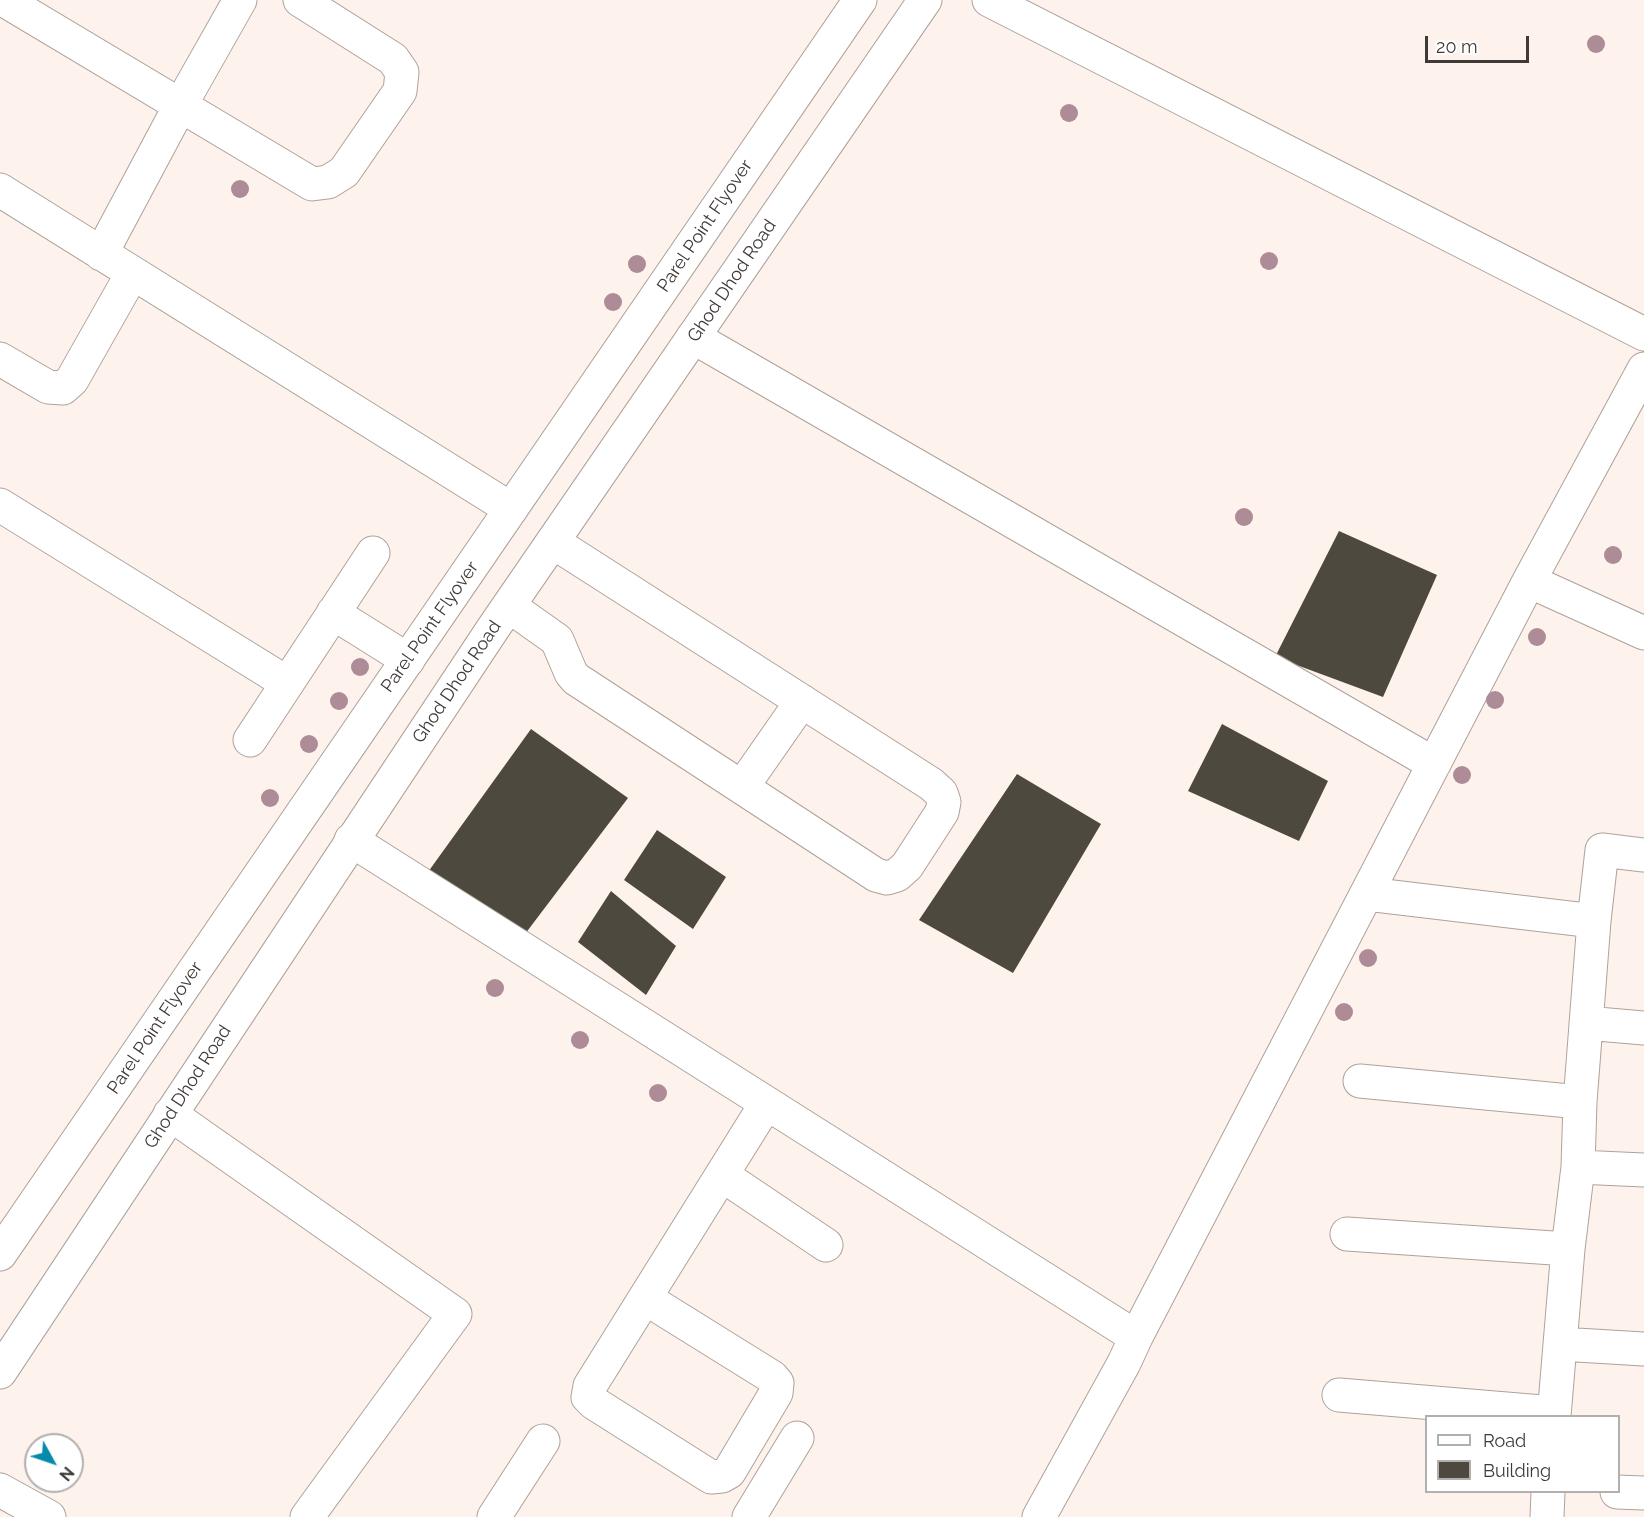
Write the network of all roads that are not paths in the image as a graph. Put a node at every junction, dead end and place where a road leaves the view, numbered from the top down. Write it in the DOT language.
graph roads {
  1 [pos="4,0"];
  2 [pos="240,0"];
  3 [pos="300,0"];
  4 [pos="860,0"];
  5 [pos="925,0"];
  6 [pos="989,0"];
  7 [pos="180,106"];
  8 [pos="0,190"];
  9 [pos="101,254"];
  10 [pos="132,274"];
  11 [pos="1644,334"];
  12 [pos="693,337"];
  13 [pos="0,359"];
  14 [pos="1644,369"];
  15 [pos="0,505"];
  16 [pos="511,509"];
  17 [pos="553,542"];
  18 [pos="373,553"];
  19 [pos="1529,581"];
  20 [pos="509,606"];
  21 [pos="333,613"];
  22 [pos="1644,633"];
  23 [pos="408,660"];
  24 [pos="287,684"];
  25 [pos="802,701"];
  26 [pos="250,740"];
  27 [pos="1434,764"];
  28 [pos="742,787"];
  29 [pos="351,840"];
  30 [pos="1644,855"];
  31 [pos="1367,894"];
  32 [pos="1594,921"];
  33 [pos="1586,1023"];
  34 [pos="1644,1028"];
  35 [pos="1360,1081"];
  36 [pos="1580,1102"];
  37 [pos="766,1104"];
  38 [pos="170,1114"];
  39 [pos="1578,1167"];
  40 [pos="1644,1170"];
  41 [pos="722,1175"];
  42 [pos="1347,1234"];
  43 [pos="826,1245"];
  44 [pos="1568,1249"];
  45 [pos="0,1254"];
  46 [pos="645,1298"];
  47 [pos="1136,1337"];
  48 [pos="1560,1344"];
  49 [pos="1644,1350"];
  50 [pos="0,1371"];
  51 [pos="1339,1395"];
  52 [pos="1554,1415"];
  53 [pos="797,1438"];
  54 [pos="543,1441"];
  55 [pos="0,1490"];
  56 [pos="1620,1491"];
  57 [pos="1548,1493"];
  58 [pos="1644,1493"];
  59 [pos="49,1517"];
  60 [pos="308,1517"];
  61 [pos="494,1517"];
  62 [pos="749,1517"];
  63 [pos="1039,1517"];
  64 [pos="1547,1517"];
  1 -- 7 [label="street"];
  2 -- 7 [label="street"];
  3 -- 7 [label="street"];
  4 -- 16 [label="street, Parel Point Flyover"];
  5 -- 12 [label="street, Ghod Dhod Road"];
  6 -- 11 [label="street"];
  7 -- 9 [label="street"];
  8 -- 9 [label="street"];
  9 -- 10 [label="street"];
  10 -- 13 [label="street"];
  10 -- 16 [label="street"];
  12 -- 17 [label="street, Ghod Dhod Road"];
  12 -- 27 [label="street"];
  14 -- 19 [label="street"];
  15 -- 24 [label="street"];
  16 -- 23 [label="street, Parel Point Flyover"];
  17 -- 20 [label="street, Ghod Dhod Road"];
  17 -- 25 [label="street"];
  18 -- 21 [label="street"];
  19 -- 22 [label="street"];
  19 -- 27 [label="street"];
  20 -- 28 [label="street"];
  20 -- 29 [label="street, Ghod Dhod Road"];
  21 -- 23 [label="street"];
  21 -- 24 [label="street"];
  23 -- 45 [label="street, Parel Point Flyover"];
  24 -- 26 [label="street"];
  25 -- 28 [label="street"];
  25 -- 28 [label="street"];
  27 -- 31 [label="street"];
  29 -- 37 [label="street"];
  29 -- 38 [label="street, Ghod Dhod Road"];
  30 -- 32 [label="street"];
  31 -- 32 [label="street"];
  31 -- 47 [label="street"];
  32 -- 33 [label="street"];
  33 -- 34 [label="street"];
  33 -- 36 [label="street"];
  35 -- 36 [label="street"];
  36 -- 39 [label="street"];
  37 -- 41 [label="street"];
  37 -- 47 [label="street"];
  38 -- 50 [label="street, Ghod Dhod Road"];
  38 -- 60 [label="street"];
  39 -- 40 [label="street"];
  39 -- 44 [label="street"];
  41 -- 43 [label="street"];
  41 -- 46 [label="street"];
  42 -- 44 [label="street"];
  44 -- 48 [label="street"];
  46 -- 46 [label="street"];
  47 -- 63 [label="street"];
  48 -- 49 [label="street"];
  48 -- 52 [label="street"];
  51 -- 52 [label="street"];
  53 -- 62 [label="street"];
  54 -- 61 [label="street"];
  55 -- 59 [label="street"];
  56 -- 58 [label="street"];
  57 -- 64 [label="street"];
}
